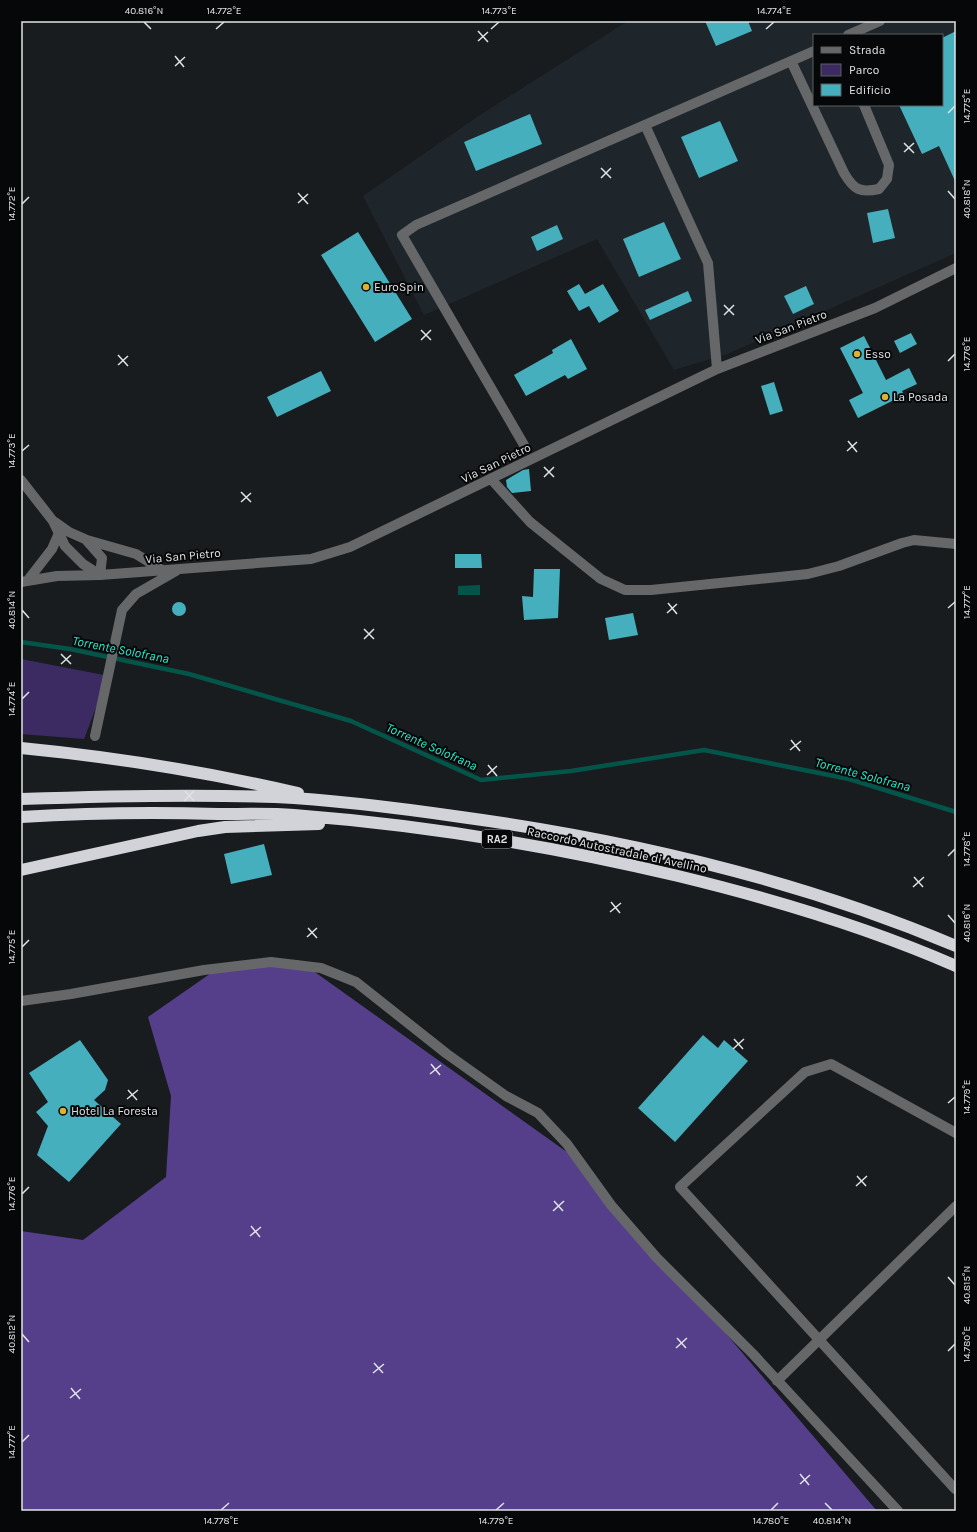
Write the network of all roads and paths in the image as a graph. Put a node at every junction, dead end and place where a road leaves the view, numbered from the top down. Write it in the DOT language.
graph roads {
  1 [pos="880,21"];
  2 [pos="850,34"];
  3 [pos="813,51"];
  4 [pos="791,61"];
  5 [pos="864,106"];
  6 [pos="645,125"];
  7 [pos="956,268"];
  8 [pos="718,369"];
  9 [pos="524,445"];
  10 [pos="491,479"];
  11 [pos="21,480"];
  12 [pos="53,521"];
  13 [pos="59,533"];
  14 [pos="87,540"];
  15 [pos="956,544"];
  16 [pos="180,569"];
  17 [pos="162,570"];
  18 [pos="100,575"];
  19 [pos="25,581"];
  20 [pos="95,736"];
  21 [pos="21,748"];
  22 [pos="21,799"];
  23 [pos="338,802"];
  24 [pos="21,817"];
  25 [pos="367,823"];
  26 [pos="21,870"];
  27 [pos="956,946"];
  28 [pos="956,966"];
  29 [pos="21,1001"];
  30 [pos="956,1133"];
  31 [pos="956,1206"];
  32 [pos="819,1340"];
  33 [pos="778,1381"];
  34 [pos="956,1488"];
  35 [pos="898,1511"];
  1 -- 2 [label="street"];
  3 -- 4 [label="street"];
  4 -- 5 [label="street"];
  4 -- 6 [label="street"];
  6 -- 8 [label="street"];
  6 -- 9 [label="street"];
  7 -- 8 [label="street, Via San Pietro"];
  8 -- 10 [label="street, Via San Pietro"];
  10 -- 15 [label="street"];
  10 -- 16 [label="street, Via San Pietro"];
  11 -- 12 [label="street"];
  12 -- 13 [label="street"];
  12 -- 14 [label="street"];
  13 -- 18 [label="street"];
  13 -- 19 [label="street"];
  14 -- 17 [label="street"];
  14 -- 18 [label="street"];
  16 -- 17 [label="street, Via San Pietro"];
  16 -- 20 [label="street"];
  17 -- 18 [label="street, Via San Pietro"];
  18 -- 19 [label="street, Via San Pietro"];
  21 -- 23 [label="highway"];
  22 -- 23 [label="highway, Raccordo Autostradale di Avellino / RA2"];
  23 -- 27 [label="highway, Raccordo Autostradale di Avellino / RA2"];
  24 -- 25 [label="highway, Raccordo Autostradale di Avellino / RA2"];
  25 -- 26 [label="highway"];
  25 -- 28 [label="highway, Raccordo Autostradale di Avellino / RA2"];
  29 -- 33 [label="street"];
  30 -- 32 [label="street"];
  31 -- 32 [label="street"];
  32 -- 33 [label="street"];
  32 -- 34 [label="street"];
  33 -- 35 [label="street"];
}
